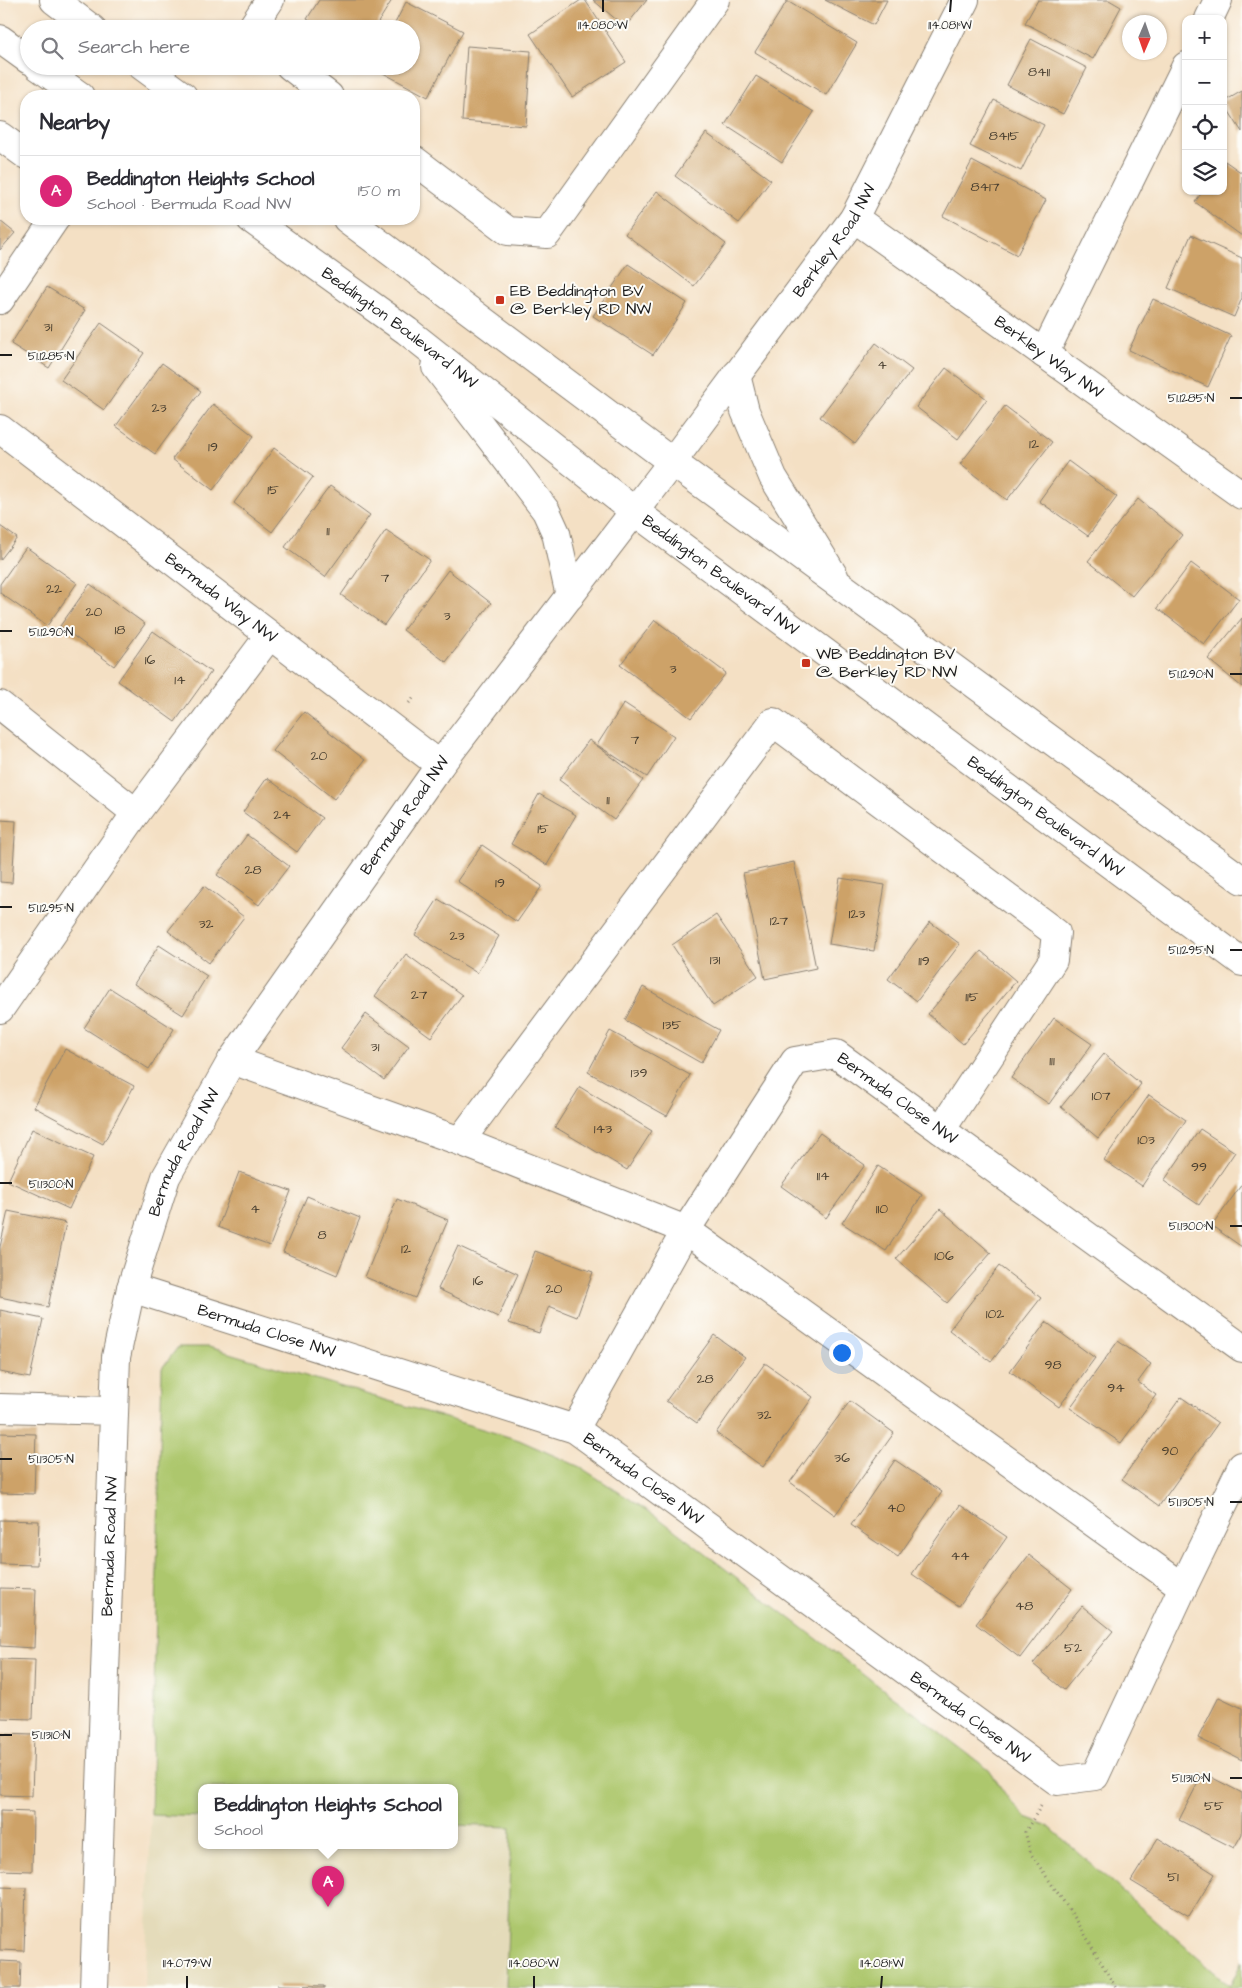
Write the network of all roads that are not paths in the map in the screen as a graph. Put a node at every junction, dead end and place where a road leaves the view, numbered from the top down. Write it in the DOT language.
graph roads {
  1 [pos="54,0"];
  2 [pos="270,0"];
  3 [pos="716,0"];
  4 [pos="965,0"];
  5 [pos="1218,0"];
  6 [pos="1211,15"];
  7 [pos="80,20"];
  8 [pos="257,20"];
  9 [pos="0,39"];
  10 [pos="20,53"];
  11 [pos="1182,74"];
  12 [pos="51,75"];
  13 [pos="154,75"];
  14 [pos="302,75"];
  15 [pos="72,90"];
  16 [pos="175,90"];
  17 [pos="321,90"];
  18 [pos="0,136"];
  19 [pos="20,151"];
  20 [pos="420,165"];
  21 [pos="854,218"];
  22 [pos="51,225"];
  23 [pos="259,225"];
  24 [pos="355,225"];
  25 [pos="0,300"];
  26 [pos="407,330"];
  27 [pos="1044,354"];
  28 [pos="736,375"];
  29 [pos="0,429"];
  30 [pos="672,462"];
  31 [pos="1241,491"];
  32 [pos="634,511"];
  33 [pos="842,587"];
  34 [pos="570,596"];
  35 [pos="268,636"];
  36 [pos="0,705"];
  37 [pos="440,766"];
  38 [pos="136,813"];
  39 [pos="1242,880"];
  40 [pos="1242,962"];
  41 [pos="0,1009"];
  42 [pos="232,1060"];
  43 [pos="941,1130"];
  44 [pos="460,1141"];
  45 [pos="686,1230"];
  46 [pos="131,1288"];
  47 [pos="1242,1348"];
  48 [pos="0,1408"];
  49 [pos="114,1411"];
  50 [pos="575,1428"];
  51 [pos="1242,1466"];
  52 [pos="1183,1587"];
  53 [pos="94,1988"];
  1 -- 7 [label="street"];
  2 -- 8 [label="street"];
  3 -- 20 [label="street"];
  4 -- 21 [label="street, Berkley Road NW"];
  5 -- 6 [label="street"];
  9 -- 10 [label="street"];
  11 -- 27 [label="street"];
  12 -- 15 [label="street"];
  13 -- 16 [label="street"];
  14 -- 17 [label="street"];
  18 -- 19 [label="street"];
  21 -- 27 [label="street, Berkley Way NW"];
  21 -- 28 [label="street, Berkley Road NW"];
  22 -- 25 [label="street"];
  23 -- 26 [label="street, Beddington Boulevard NW"];
  24 -- 30 [label="street"];
  26 -- 32 [label="street, Beddington Boulevard NW"];
  26 -- 34 [label="street"];
  27 -- 31 [label="street, Berkley Way NW"];
  28 -- 30 [label="street, Berkley Road NW"];
  28 -- 33 [label="street"];
  29 -- 35 [label="street, Bermuda Way NW"];
  30 -- 32 [label="street, Bermuda Road NW"];
  30 -- 33 [label="street"];
  32 -- 34 [label="street, Bermuda Road NW"];
  32 -- 40 [label="street, Beddington Boulevard NW"];
  33 -- 39 [label="street"];
  34 -- 37 [label="street, Bermuda Road NW"];
  35 -- 37 [label="street, Bermuda Way NW"];
  35 -- 38 [label="street"];
  36 -- 38 [label="street"];
  37 -- 42 [label="street, Bermuda Road NW"];
  38 -- 41 [label="street"];
  42 -- 44 [label="street"];
  42 -- 46 [label="street, Bermuda Road NW"];
  43 -- 44 [label="street"];
  43 -- 45 [label="street, Bermuda Close NW"];
  43 -- 47 [label="street, Bermuda Close NW"];
  44 -- 45 [label="street"];
  45 -- 50 [label="street, Bermuda Close NW"];
  45 -- 52 [label="street"];
  46 -- 49 [label="street, Bermuda Road NW"];
  46 -- 50 [label="street, Bermuda Close NW"];
  48 -- 49 [label="street"];
  49 -- 53 [label="street, Bermuda Road NW"];
  50 -- 52 [label="street, Bermuda Close NW"];
  51 -- 52 [label="street"];
}
